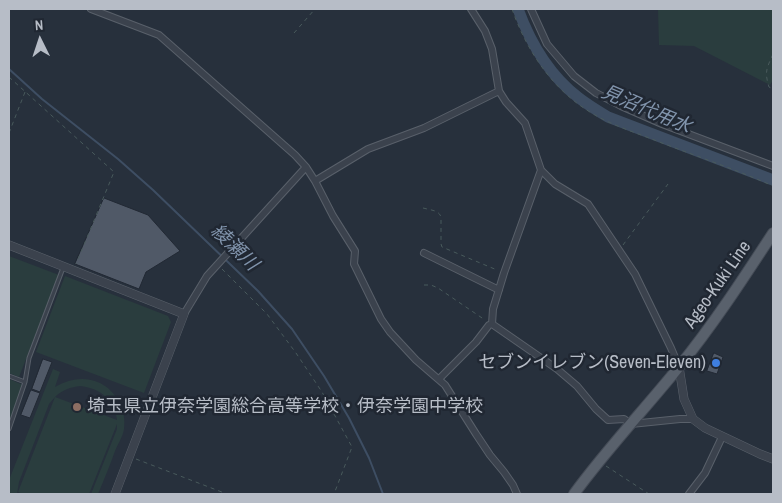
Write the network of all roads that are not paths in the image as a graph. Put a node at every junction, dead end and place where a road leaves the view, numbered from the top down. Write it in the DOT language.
graph roads {
  1 [pos="91,9"];
  2 [pos="471,9"];
  3 [pos="532,9"];
  4 [pos="499,91"];
  5 [pos="773,166"];
  6 [pos="306,167"];
  7 [pos="542,170"];
  8 [pos="315,181"];
  9 [pos="773,233"];
  10 [pos="9,245"];
  11 [pos="424,253"];
  12 [pos="64,267"];
  13 [pos="499,290"];
  14 [pos="184,314"];
  15 [pos="491,324"];
  16 [pos="679,367"];
  17 [pos="9,376"];
  18 [pos="439,378"];
  19 [pos="25,382"];
  20 [pos="693,419"];
  21 [pos="631,424"];
  22 [pos="9,429"];
  23 [pos="722,436"];
  24 [pos="773,459"];
  25 [pos="115,494"];
  26 [pos="518,494"];
  27 [pos="574,494"];
  28 [pos="689,494"];
  1 -- 6 [label="street"];
  2 -- 4 [label="street"];
  3 -- 5 [label="street"];
  4 -- 7 [label="street"];
  4 -- 8 [label="street"];
  6 -- 8 [label="street"];
  6 -- 14 [label="street"];
  7 -- 13 [label="street"];
  7 -- 16 [label="street"];
  8 -- 18 [label="street"];
  9 -- 16 [label="main road, Ageo-Kuki Line"];
  10 -- 12 [label="street"];
  11 -- 13 [label="street"];
  12 -- 14 [label="street"];
  12 -- 19 [label="lane"];
  13 -- 15 [label="street"];
  14 -- 25 [label="street"];
  15 -- 18 [label="street"];
  15 -- 21 [label="street"];
  16 -- 20 [label="street"];
  16 -- 21 [label="main road, Ageo-Kuki Line"];
  17 -- 19 [label="lane"];
  18 -- 26 [label="street"];
  19 -- 22 [label="lane"];
  20 -- 21 [label="street"];
  20 -- 23 [label="street"];
  21 -- 27 [label="main road, Ageo-Kuki Line"];
  23 -- 24 [label="street"];
  23 -- 28 [label="street"];
}
